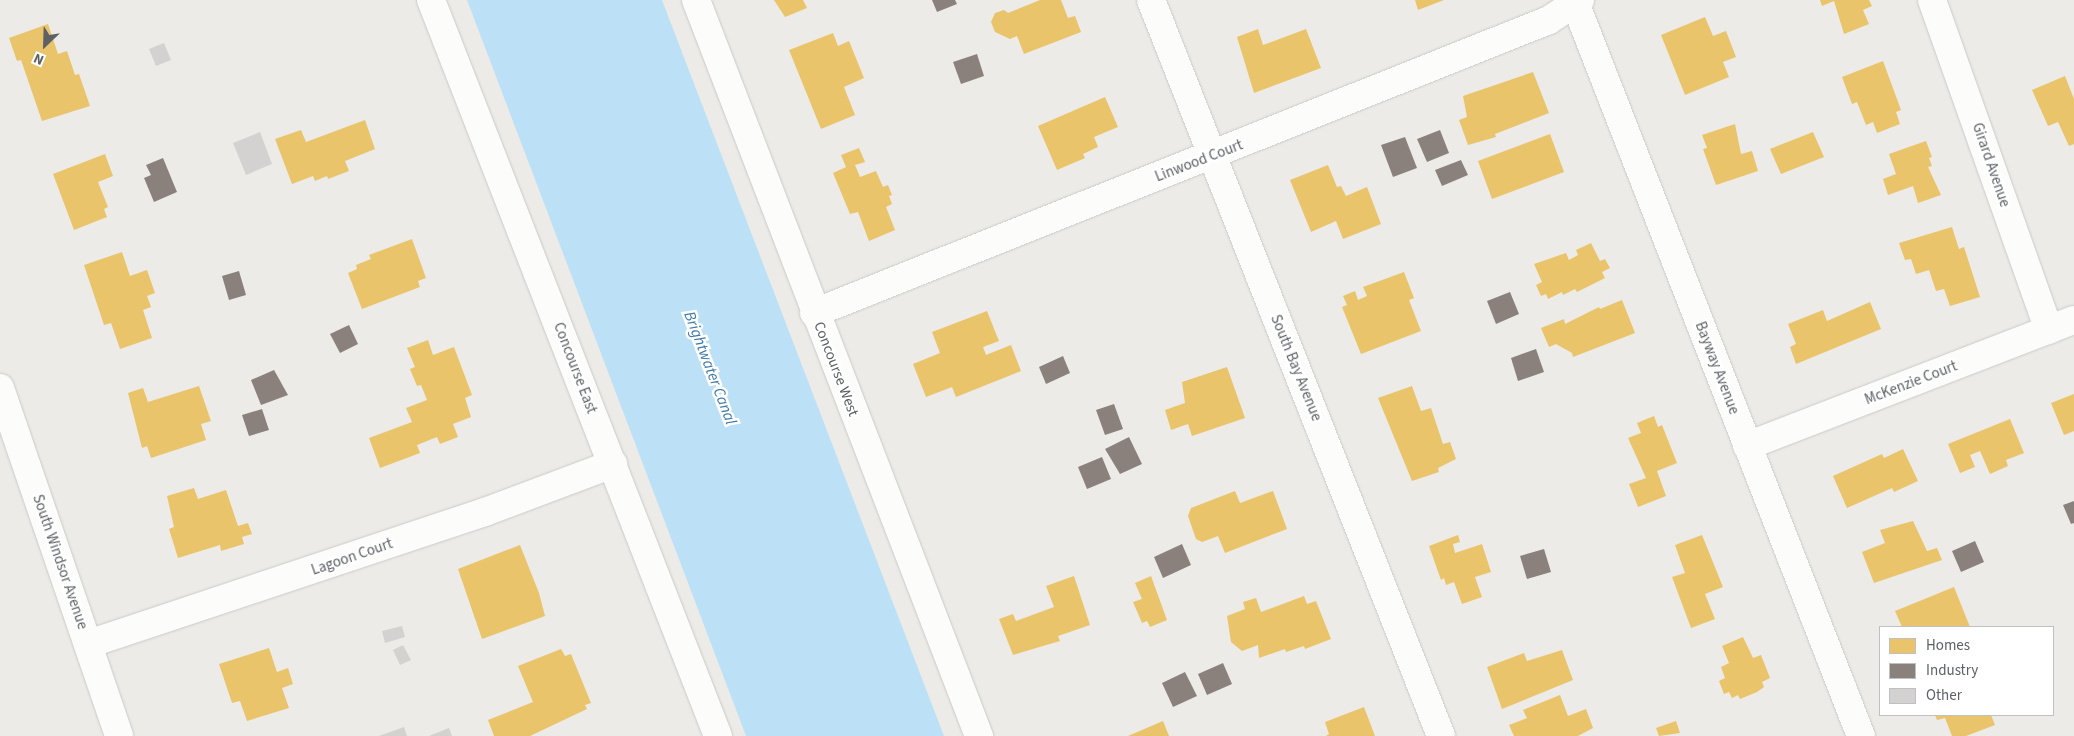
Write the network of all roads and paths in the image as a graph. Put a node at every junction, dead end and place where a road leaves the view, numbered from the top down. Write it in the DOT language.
graph roads {
  1 [pos="431,0"];
  2 [pos="696,0"];
  3 [pos="1151,0"];
  4 [pos="1932,0"];
  5 [pos="1576,1"];
  6 [pos="1213,156"];
  7 [pos="814,313"];
  8 [pos="2074,320"];
  9 [pos="2049,330"];
  10 [pos="0,388"];
  11 [pos="1747,446"];
  12 [pos="613,464"];
  13 [pos="88,644"];
  14 [pos="119,736"];
  15 [pos="718,736"];
  16 [pos="979,736"];
  17 [pos="1441,736"];
  18 [pos="1861,736"];
  1 -- 12 [label="street, Concourse East"];
  2 -- 7 [label="street, Concourse West"];
  3 -- 6 [label="street, South Bay Avenue"];
  4 -- 9 [label="street, Girard Avenue"];
  5 -- 6 [label="street, Linwood Court"];
  5 -- 11 [label="street, Bayway Avenue"];
  6 -- 7 [label="street, Linwood Court"];
  6 -- 17 [label="street, South Bay Avenue"];
  7 -- 16 [label="street, Concourse West"];
  8 -- 9 [label="street, McKenzie Court"];
  9 -- 11 [label="street, McKenzie Court"];
  10 -- 13 [label="street, South Windsor Avenue"];
  11 -- 18 [label="street, Bayway Avenue"];
  12 -- 13 [label="street, Lagoon Court"];
  12 -- 15 [label="street, Concourse East"];
  13 -- 14 [label="street, South Windsor Avenue"];
}
